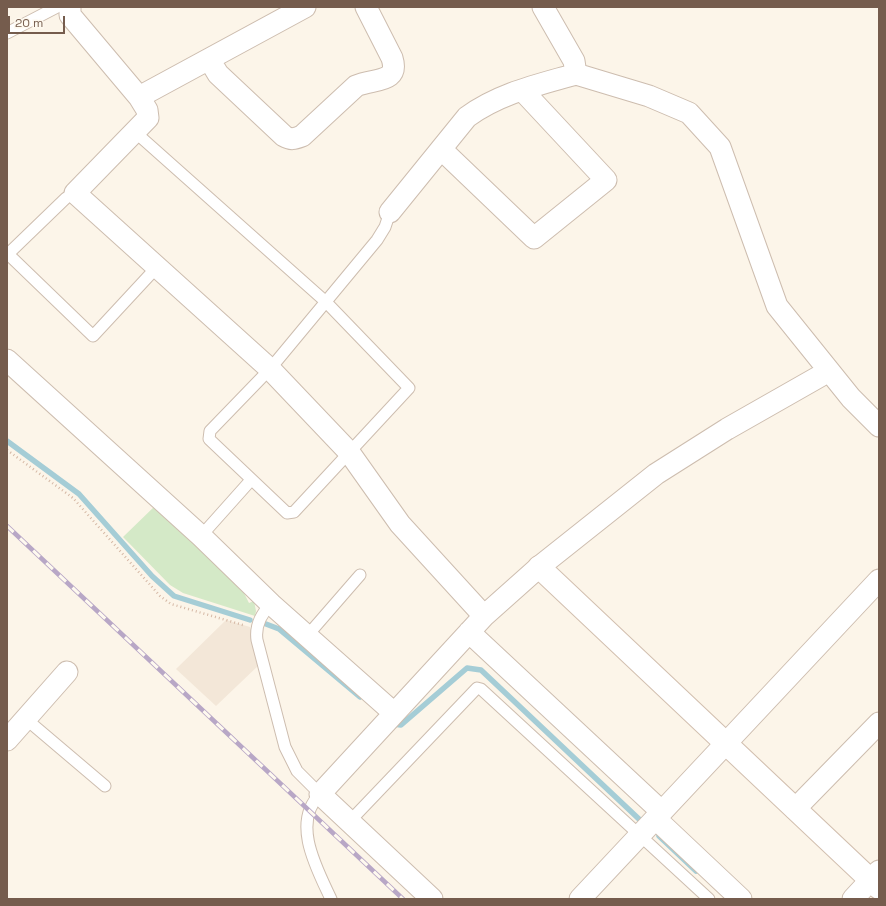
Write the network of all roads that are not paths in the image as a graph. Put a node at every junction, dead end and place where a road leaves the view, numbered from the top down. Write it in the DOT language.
graph roads {
  1 [pos="57,7"];
  2 [pos="70,7"];
  3 [pos="305,7"];
  4 [pos="366,7"];
  5 [pos="543,7"];
  6 [pos="7,33"];
  7 [pos="209,60"];
  8 [pos="576,74"];
  9 [pos="522,90"];
  10 [pos="139,97"];
  11 [pos="135,132"];
  12 [pos="441,149"];
  13 [pos="75,192"];
  14 [pos="390,212"];
  15 [pos="157,267"];
  16 [pos="326,302"];
  17 [pos="7,360"];
  18 [pos="270,369"];
  19 [pos="829,371"];
  20 [pos="879,426"];
  21 [pos="349,452"];
  22 [pos="251,480"];
  23 [pos="202,536"];
  24 [pos="539,568"];
  25 [pos="360,575"];
  26 [pos="879,580"];
  27 [pos="271,604"];
  28 [pos="484,616"];
  29 [pos="469,632"];
  30 [pos="307,636"];
  31 [pos="67,672"];
  32 [pos="394,713"];
  33 [pos="26,719"];
  34 [pos="879,723"];
  35 [pos="8,736"];
  36 [pos="724,743"];
  37 [pos="105,786"];
  38 [pos="320,794"];
  39 [pos="795,809"];
  40 [pos="659,816"];
  41 [pos="350,821"];
  42 [pos="640,835"];
  43 [pos="876,880"];
  44 [pos="331,899"];
  45 [pos="432,899"];
  46 [pos="580,899"];
  47 [pos="709,899"];
  48 [pos="741,899"];
  49 [pos="852,899"];
  1 -- 6 [label="lane"];
  2 -- 10 [label="street"];
  3 -- 7 [label="street"];
  4 -- 7 [label="street"];
  5 -- 8 [label="street"];
  7 -- 10 [label="street"];
  8 -- 9 [label="street"];
  8 -- 19 [label="street"];
  9 -- 12 [label="street"];
  9 -- 12 [label="street"];
  10 -- 11 [label="street"];
  11 -- 13 [label="street"];
  11 -- 16 [label="lane"];
  12 -- 14 [label="street"];
  13 -- 15 [label="street"];
  13 -- 15 [label="lane"];
  14 -- 16 [label="lane"];
  15 -- 18 [label="street"];
  16 -- 18 [label="lane"];
  16 -- 21 [label="lane"];
  17 -- 23 [label="street"];
  18 -- 21 [label="street"];
  18 -- 22 [label="lane"];
  19 -- 20 [label="street"];
  19 -- 24 [label="street"];
  21 -- 22 [label="lane"];
  21 -- 28 [label="street"];
  22 -- 23 [label="lane"];
  23 -- 27 [label="street"];
  24 -- 28 [label="street"];
  24 -- 36 [label="street"];
  25 -- 30 [label="lane"];
  26 -- 36 [label="street"];
  27 -- 30 [label="street"];
  27 -- 38 [label="lane"];
  28 -- 29 [label="street"];
  29 -- 32 [label="street"];
  29 -- 40 [label="street"];
  30 -- 32 [label="street"];
  31 -- 33 [label="street"];
  32 -- 38 [label="street"];
  33 -- 35 [label="street"];
  33 -- 37 [label="lane"];
  34 -- 39 [label="street"];
  36 -- 39 [label="street"];
  36 -- 40 [label="street"];
  38 -- 41 [label="street"];
  38 -- 44 [label="lane"];
  39 -- 43 [label="street"];
  40 -- 42 [label="street"];
  40 -- 48 [label="street"];
  41 -- 42 [label="lane"];
  41 -- 45 [label="street"];
  42 -- 46 [label="street"];
  42 -- 47 [label="lane"];
  43 -- 49 [label="street"];
}
